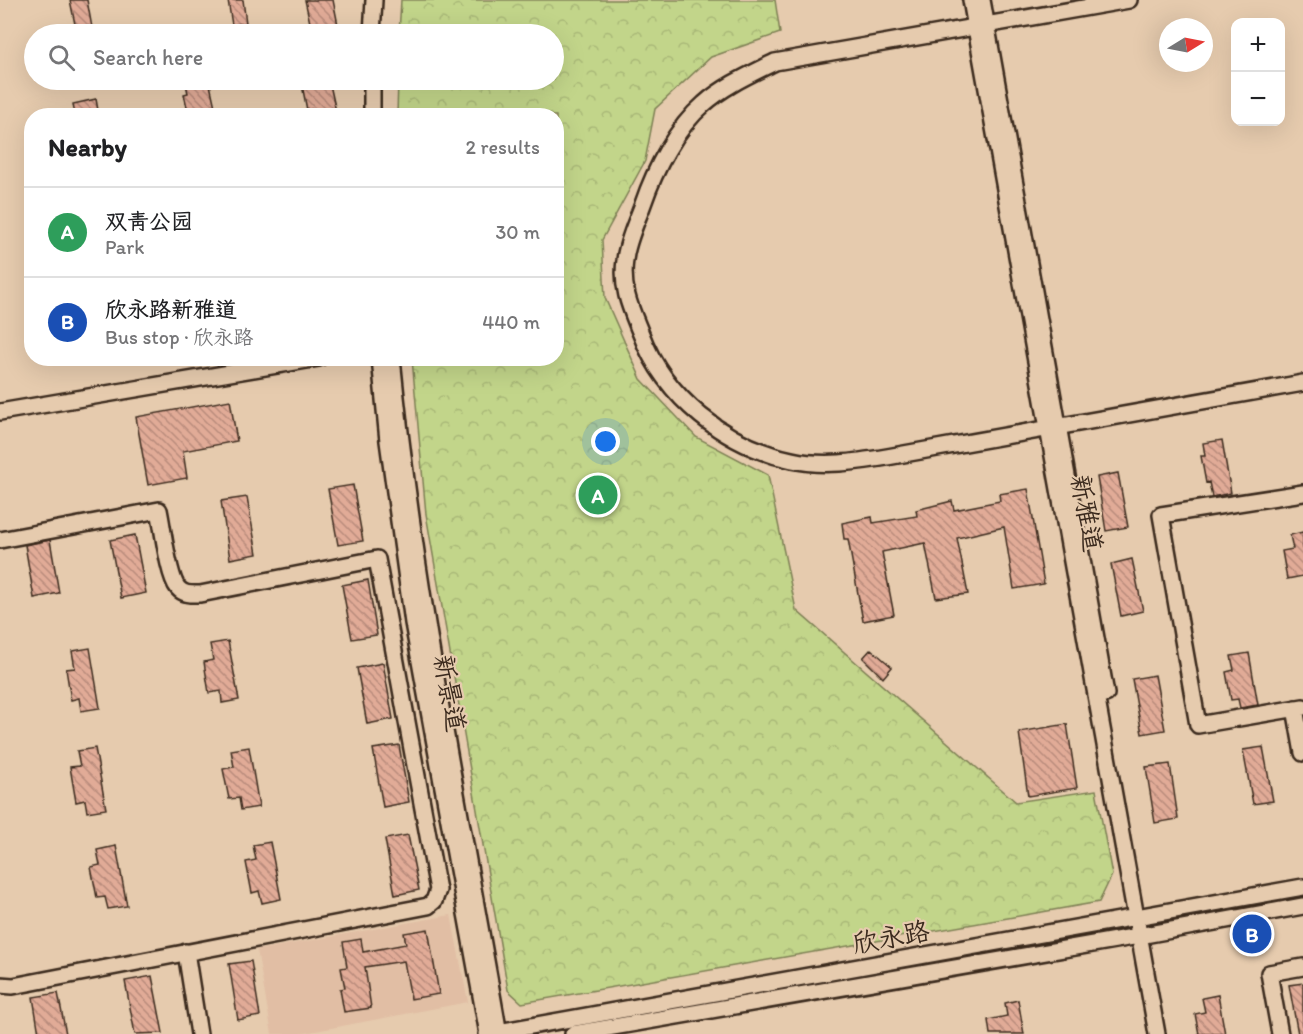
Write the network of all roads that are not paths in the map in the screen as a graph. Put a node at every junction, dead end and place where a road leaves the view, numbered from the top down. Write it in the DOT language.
graph roads {
  1 [pos="374,0"];
  2 [pos="383,0"];
  3 [pos="971,0"];
  4 [pos="982,0"];
  5 [pos="1129,0"];
  6 [pos="373,24"];
  7 [pos="383,24"];
  8 [pos="981,27"];
  9 [pos="372,90"];
  10 [pos="382,90"];
  11 [pos="372,108"];
  12 [pos="382,108"];
  13 [pos="216,366"];
  14 [pos="272,366"];
  15 [pos="381,366"];
  16 [pos="393,366"];
  17 [pos="1303,383"];
  18 [pos="0,404"];
  19 [pos="0,412"];
  20 [pos="1054,428"];
  21 [pos="1303,493"];
  22 [pos="0,540"];
  23 [pos="1299,708"];
  24 [pos="1303,753"];
  25 [pos="1303,887"];
  26 [pos="1303,906"];
  27 [pos="1140,916"];
  28 [pos="1144,935"];
  29 [pos="186,952"];
  30 [pos="1303,967"];
  31 [pos="0,985"];
  32 [pos="199,1034"];
  33 [pos="492,1034"];
  34 [pos="573,1034"];
  35 [pos="1156,1034"];
  36 [pos="1166,1034"];
  37 [pos="1280,1034"];
  1 -- 6 [label="street"];
  2 -- 7 [label="street"];
  3 -- 8 [label="street, 新雅道"];
  4 -- 8 [label="street, 新雅道"];
  5 -- 8 [label="street"];
  8 -- 20 [label="street, 新雅道"];
  8 -- 20 [label="street"];
  9 -- 11 [label="street"];
  10 -- 12 [label="street"];
  13 -- 18 [label="street"];
  14 -- 19 [label="street"];
  15 -- 33 [label="street, 新景道"];
  16 -- 33 [label="street, 新景道"];
  17 -- 20 [label="street"];
  20 -- 27 [label="street, 新雅道"];
  21 -- 23 [label="street"];
  22 -- 29 [label="street"];
  23 -- 24 [label="street"];
  25 -- 27 [label="street, 欣永路"];
  26 -- 28 [label="street, 欣永路"];
  27 -- 28 [label="street, 新雅道"];
  27 -- 33 [label="street, 欣永路"];
  28 -- 34 [label="street, 欣永路"];
  28 -- 35 [label="street, 新雅道"];
  28 -- 36 [label="street, 新雅道"];
  29 -- 31 [label="street"];
  29 -- 32 [label="street"];
  30 -- 37 [label="street"];
}
